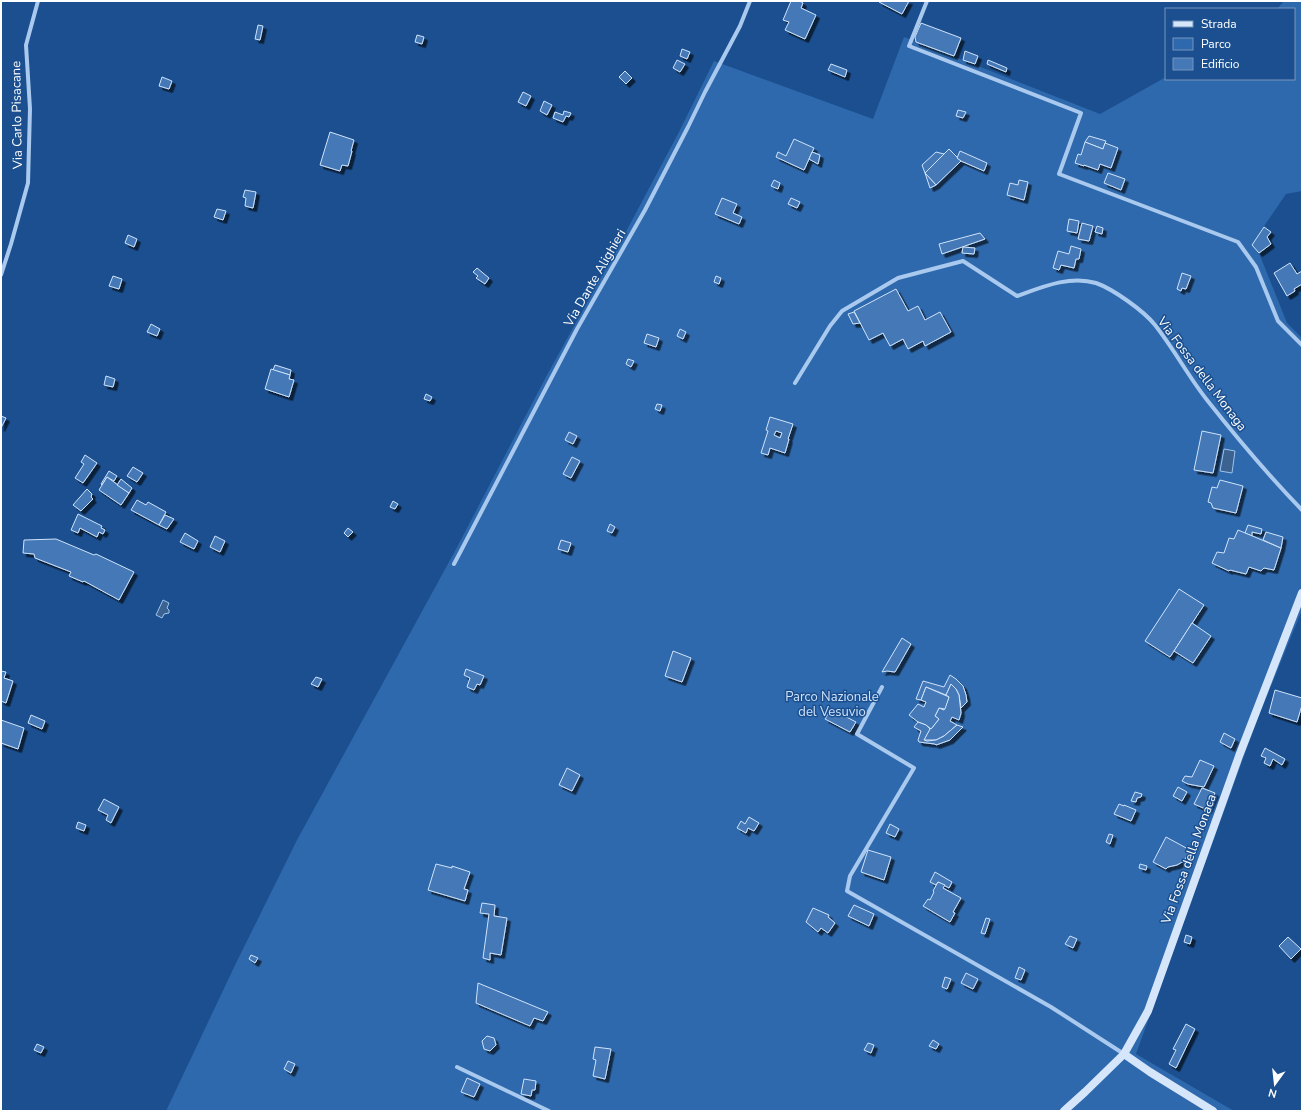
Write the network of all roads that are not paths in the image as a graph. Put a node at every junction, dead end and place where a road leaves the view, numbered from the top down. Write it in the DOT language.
graph roads {
  1 [pos="38,1"];
  2 [pos="750,1"];
  3 [pos="926,1"];
  4 [pos="1,275"];
  5 [pos="1302,345"];
  6 [pos="795,383"];
  7 [pos="1302,510"];
  8 [pos="454,564"];
  9 [pos="1302,593"];
  10 [pos="882,687"];
  11 [pos="1124,1054"];
  12 [pos="457,1067"];
  13 [pos="549,1111"];
  14 [pos="1064,1111"];
  15 [pos="1213,1111"];
  1 -- 4 [label="street, Via Carlo Pisacane"];
  2 -- 8 [label="street, Via Dante Alighieri"];
  3 -- 5 [label="street"];
  6 -- 7 [label="street, Via Fossa della Monaga"];
  9 -- 11 [label="street, Via Fossa della Monaca"];
  10 -- 11 [label="street"];
  11 -- 14 [label="street, Via Fossa della Monaca"];
  11 -- 15 [label="street"];
  12 -- 13 [label="street"];
}
